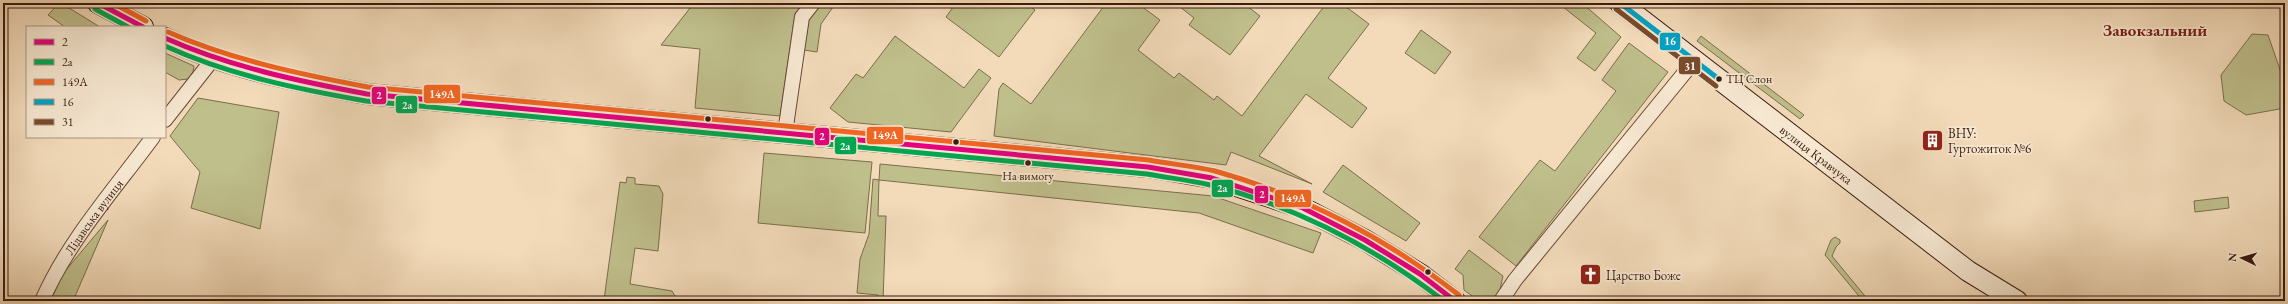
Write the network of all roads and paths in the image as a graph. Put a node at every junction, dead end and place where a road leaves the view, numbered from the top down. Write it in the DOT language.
graph roads {
  1 [pos="98,3"];
  2 [pos="813,3"];
  3 [pos="1620,3"];
  4 [pos="141,26"];
  5 [pos="166,38"];
  6 [pos="213,59"];
  7 [pos="1695,60"];
  8 [pos="166,119"];
  9 [pos="785,133"];
  10 [pos="152,138"];
  11 [pos="42,301"];
  12 [pos="1455,301"];
  13 [pos="1501,301"];
  14 [pos="2017,301"];
  1 -- 4 [label="main road"];
  2 -- 9 [label="street"];
  3 -- 7 [label="main road, вулиця Кравчука"];
  5 -- 6 [label="main road"];
  6 -- 8 [label="street"];
  6 -- 9 [label="main road"];
  7 -- 13 [label="street"];
  7 -- 14 [label="main road, вулиця Кравчука"];
  9 -- 12 [label="main road"];
  10 -- 11 [label="street, Лідавська вулиця"];
}
